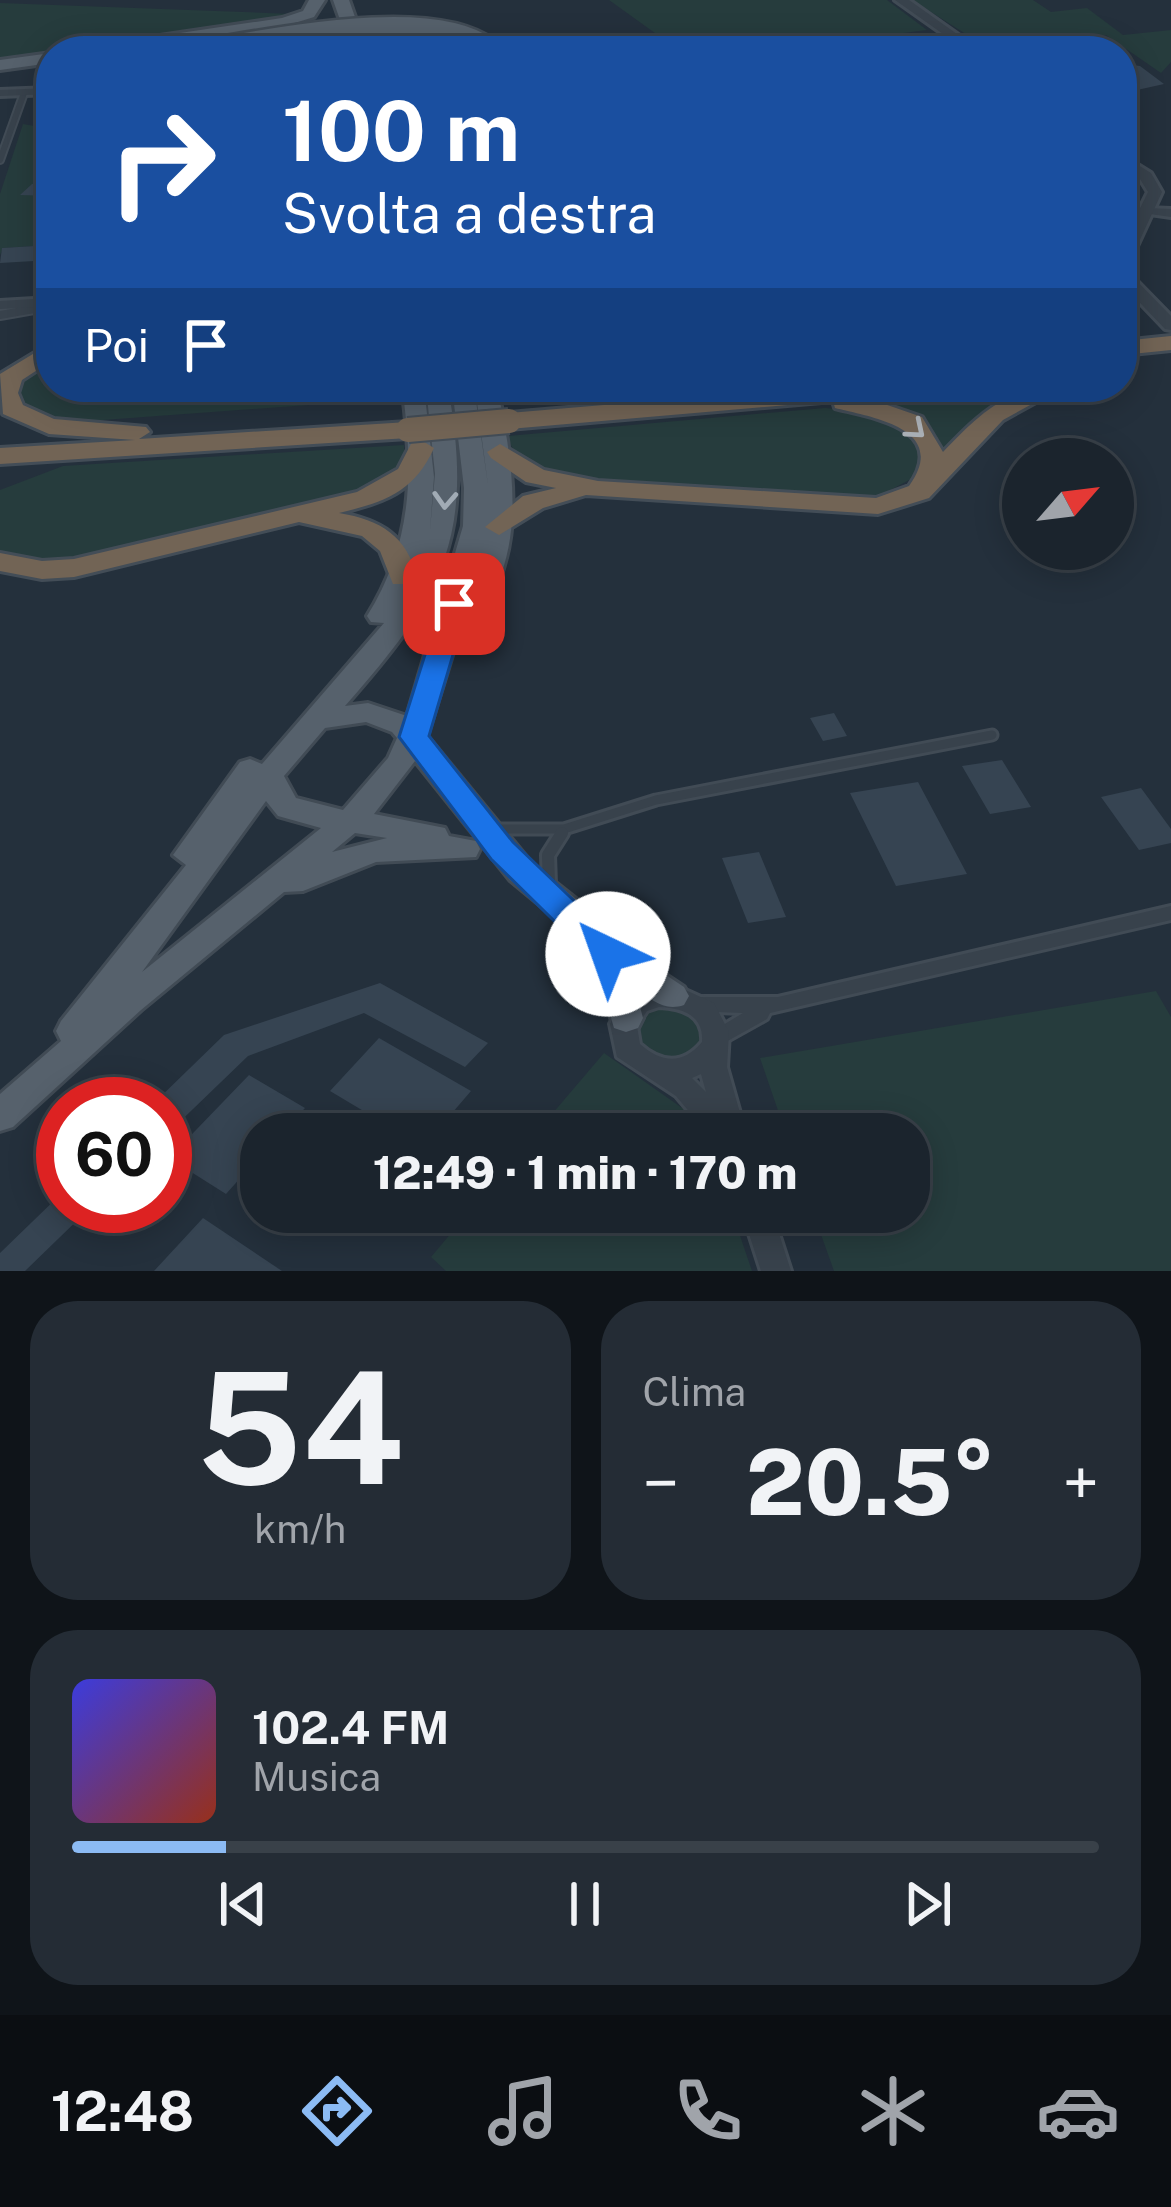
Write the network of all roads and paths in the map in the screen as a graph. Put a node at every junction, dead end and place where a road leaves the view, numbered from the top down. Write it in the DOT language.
graph roads {
  1 [pos="321,0"];
  2 [pos="341,0"];
  3 [pos="901,0"];
  4 [pos="192,36"];
  5 [pos="323,36"];
  6 [pos="346,36"];
  7 [pos="351,36"];
  8 [pos="480,36"];
  9 [pos="953,36"];
  10 [pos="36,62"];
  11 [pos="36,71"];
  12 [pos="0,73"];
  13 [pos="24,92"];
  14 [pos="36,92"];
  15 [pos="0,94"];
  16 [pos="0,160"];
  17 [pos="1137,169"];
  18 [pos="1163,195"];
  19 [pos="1147,212"];
  20 [pos="1171,213"];
  21 [pos="1137,232"];
  22 [pos="1137,290"];
  23 [pos="36,304"];
  24 [pos="0,305"];
  25 [pos="36,307"];
  26 [pos="0,315"];
  27 [pos="1171,325"];
  28 [pos="1137,349"];
  29 [pos="1168,353"];
  30 [pos="36,354"];
  31 [pos="36,358"];
  32 [pos="1137,364"];
  33 [pos="0,371"];
  34 [pos="465,402"];
  35 [pos="489,402"];
  36 [pos="619,402"];
  37 [pos="654,402"];
  38 [pos="740,402"];
  39 [pos="1018,402"];
  40 [pos="416,406"];
  41 [pos="507,414"];
  42 [pos="137,432"];
  43 [pos="0,439"];
  44 [pos="201,444"];
  45 [pos="500,452"];
  46 [pos="0,456"];
  47 [pos="0,481"];
  48 [pos="927,485"];
  49 [pos="598,489"];
  50 [pos="499,527"];
  51 [pos="0,566"];
  52 [pos="404,578"];
  53 [pos="443,641"];
  54 [pos="314,720"];
  55 [pos="992,735"];
  56 [pos="414,737"];
  57 [pos="269,775"];
  58 [pos="353,818"];
  59 [pos="564,829"];
  60 [pos="474,839"];
  61 [pos="556,899"];
  62 [pos="1171,913"];
  63 [pos="198,944"];
  64 [pos="608,954"];
  65 [pos="685,1001"];
  66 [pos="778,1006"];
  67 [pos="87,1015"];
  68 [pos="626,1018"];
  69 [pos="714,1044"];
  70 [pos="649,1067"];
  71 [pos="709,1113"];
  72 [pos="723,1113"];
  73 [pos="0,1115"];
  74 [pos="764,1233"];
  75 [pos="776,1271"];
  1 -- 4 [label="main road"];
  1 -- 6 [label="main road"];
  2 -- 7 [label="main road"];
  3 -- 9 [label="street"];
  5 -- 8 [label="main road, bridge"];
  10 -- 12 [label="main road"];
  11 -- 12 [label="main road"];
  13 -- 14 [label="street"];
  13 -- 15 [label="street"];
  13 -- 16 [label="lane"];
  17 -- 18 [label="street"];
  18 -- 19 [label="street"];
  19 -- 20 [label="street"];
  19 -- 21 [label="street"];
  22 -- 27 [label="street"];
  23 -- 24 [label="street"];
  25 -- 26 [label="lane"];
  28 -- 29 [label="highway"];
  29 -- 32 [label="highway"];
  30 -- 33 [label="highway"];
  31 -- 42 [label="highway"];
  34 -- 53 [label="main road"];
  35 -- 45 [label="main road"];
  36 -- 41 [label="highway"];
  37 -- 41 [label="highway"];
  38 -- 48 [label="highway, one-way"];
  39 -- 48 [label="highway"];
  40 -- 41 [label="highway, bridge"];
  40 -- 42 [label="highway"];
  40 -- 44 [label="highway"];
  40 -- 51 [label="highway"];
  40 -- 52 [label="main road"];
  40 -- 54 [label="main road, one-way"];
  42 -- 43 [label="highway"];
  44 -- 46 [label="highway"];
  44 -- 47 [label="highway"];
  45 -- 49 [label="highway"];
  45 -- 50 [label="main road"];
  48 -- 49 [label="highway"];
  49 -- 50 [label="highway"];
  50 -- 53 [label="main road"];
  51 -- 52 [label="highway"];
  52 -- 67 [label="main road"];
  53 -- 56 [label="main road"];
  54 -- 56 [label="main road"];
  54 -- 57 [label="main road"];
  55 -- 59 [label="lane"];
  56 -- 58 [label="main road"];
  56 -- 60 [label="main road"];
  57 -- 58 [label="main road"];
  57 -- 67 [label="main road"];
  58 -- 60 [label="main road"];
  58 -- 63 [label="main road"];
  59 -- 60 [label="lane"];
  59 -- 61 [label="lane"];
  60 -- 61 [label="main road"];
  60 -- 63 [label="main road"];
  61 -- 64 [label="main road"];
  62 -- 66 [label="street"];
  63 -- 73 [label="main road"];
  64 -- 65 [label="main road"];
  64 -- 68 [label="main road"];
  65 -- 66 [label="street"];
  65 -- 68 [label="street"];
  65 -- 69 [label="street"];
  66 -- 69 [label="street"];
  67 -- 73 [label="main road"];
  68 -- 70 [label="street"];
  69 -- 70 [label="street"];
  69 -- 72 [label="street"];
  70 -- 71 [label="street"];
  74 -- 75 [label="street"];
}
